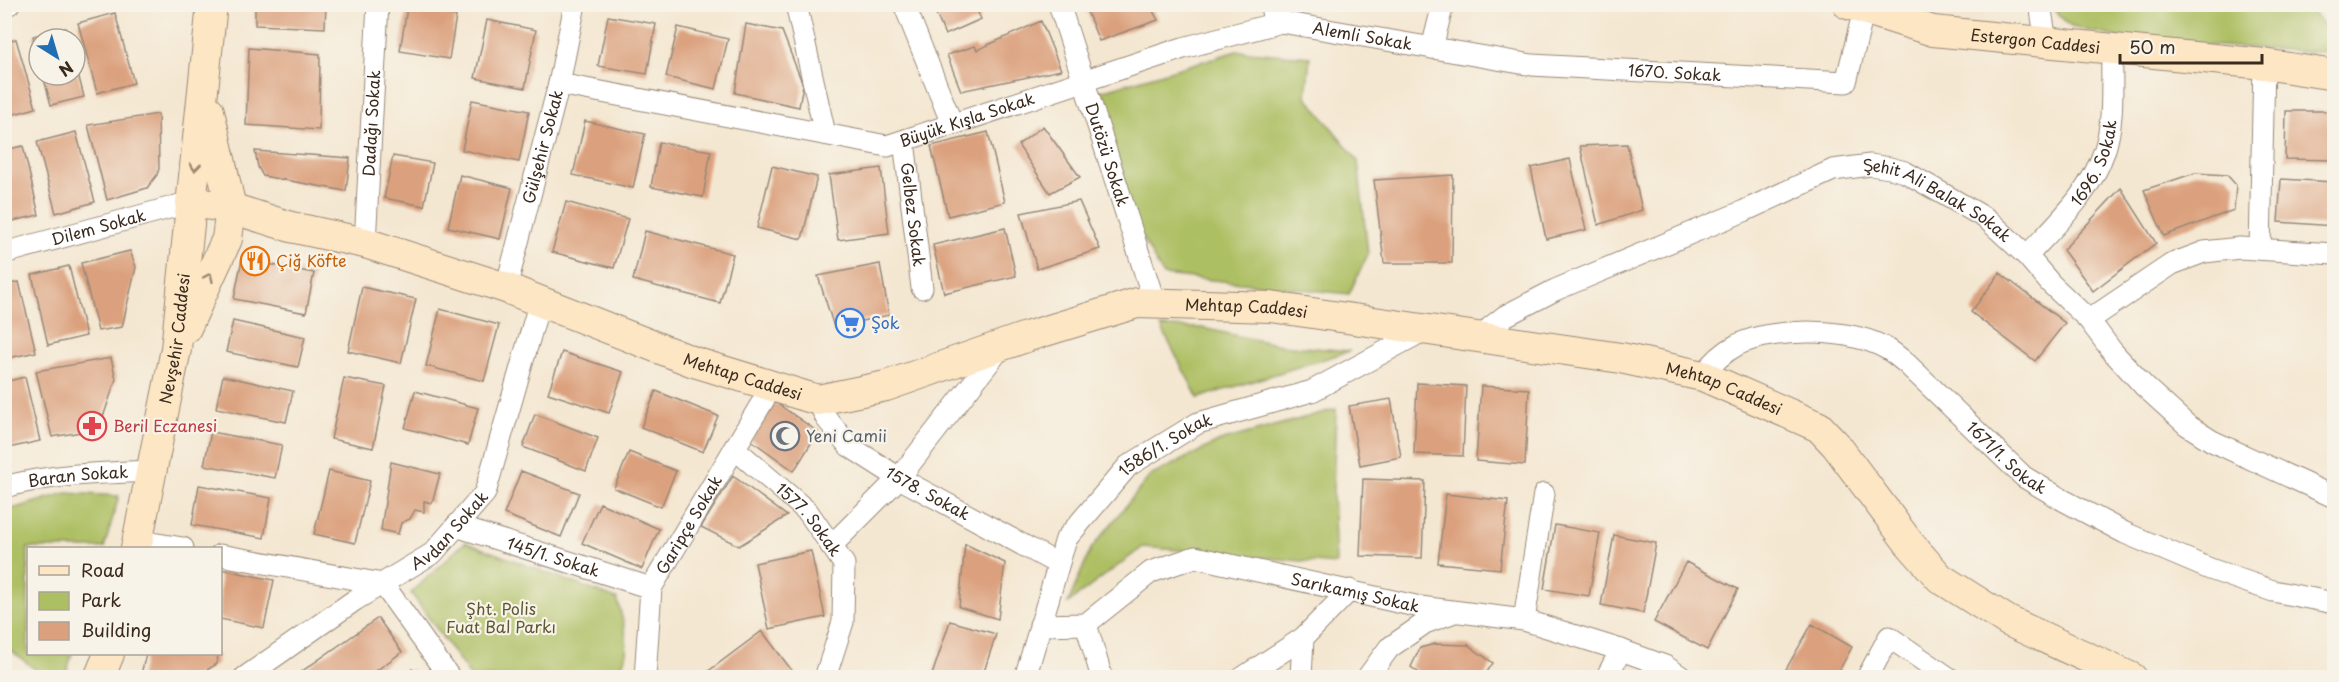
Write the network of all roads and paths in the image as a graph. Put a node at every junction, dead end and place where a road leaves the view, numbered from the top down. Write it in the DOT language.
graph roads {
  1 [pos="9,4"];
  2 [pos="212,4"];
  3 [pos="378,4"];
  4 [pos="575,4"];
  5 [pos="796,4"];
  6 [pos="904,4"];
  7 [pos="1059,4"];
  8 [pos="1265,4"];
  9 [pos="1443,4"];
  10 [pos="2040,4"];
  11 [pos="4,6"];
  12 [pos="1856,7"];
  13 [pos="1279,13"];
  14 [pos="2046,42"];
  15 [pos="1432,48"];
  16 [pos="2112,51"];
  17 [pos="2264,64"];
  18 [pos="2334,75"];
  19 [pos="1084,81"];
  20 [pos="559,84"];
  21 [pos="204,91"];
  22 [pos="952,124"];
  23 [pos="825,134"];
  24 [pos="904,141"];
  25 [pos="191,202"];
  26 [pos="231,208"];
  27 [pos="291,227"];
  28 [pos="187,235"];
  29 [pos="227,239"];
  30 [pos="365,243"];
  31 [pos="2260,249"];
  32 [pos="4,253"];
  33 [pos="2334,254"];
  34 [pos="2027,256"];
  35 [pos="506,288"];
  36 [pos="922,288"];
  37 [pos="540,301"];
  38 [pos="1155,304"];
  39 [pos="2089,320"];
  40 [pos="1422,331"];
  41 [pos="1481,339"];
  42 [pos="1002,345"];
  43 [pos="176,349"];
  44 [pos="1703,376"];
  45 [pos="772,386"];
  46 [pos="818,400"];
  47 [pos="734,448"];
  48 [pos="151,471"];
  49 [pos="899,478"];
  50 [pos="4,488"];
  51 [pos="1545,494"];
  52 [pos="2334,497"];
  53 [pos="456,526"];
  54 [pos="137,545"];
  55 [pos="831,546"];
  56 [pos="160,547"];
  57 [pos="222,555"];
  58 [pos="1058,564"];
  59 [pos="383,584"];
  60 [pos="651,588"];
  61 [pos="1350,590"];
  62 [pos="2334,603"];
  63 [pos="1456,611"];
  64 [pos="1524,620"];
  65 [pos="1086,624"];
  66 [pos="1040,625"];
  67 [pos="1303,638"];
  68 [pos="1621,650"];
  69 [pos="109,655"];
  70 [pos="99,678"];
  71 [pos="244,678"];
  72 [pos="450,678"];
  73 [pos="645,678"];
  74 [pos="825,678"];
  75 [pos="1024,678"];
  76 [pos="1102,678"];
  77 [pos="1242,678"];
  78 [pos="1301,678"];
  79 [pos="1368,678"];
  80 [pos="1606,678"];
  81 [pos="1683,678"];
  82 [pos="1867,678"];
  83 [pos="1949,678"];
  84 [pos="2132,678"];
  1 -- 11 [label="street"];
  2 -- 21 [label="main road"];
  3 -- 30 [label="street, Dadağı Sokak"];
  4 -- 20 [label="street, Gülşehir Sokak"];
  5 -- 23 [label="street"];
  6 -- 22 [label="street"];
  7 -- 19 [label="street, Dutözü Sokak"];
  8 -- 13 [label="street"];
  9 -- 15 [label="street"];
  10 -- 14 [label="street"];
  12 -- 14 [label="main road, Estergon Caddesi"];
  12 -- 15 [label="street, 1670. Sokak"];
  13 -- 15 [label="street, Alemli Sokak"];
  13 -- 19 [label="street, Büyük Kışla Sokak"];
  14 -- 16 [label="main road, Estergon Caddesi"];
  16 -- 17 [label="main road, Estergon Caddesi"];
  16 -- 34 [label="street, 1696. Sokak"];
  17 -- 18 [label="main road, Estergon Caddesi"];
  17 -- 31 [label="street"];
  19 -- 22 [label="street, Büyük Kışla Sokak"];
  19 -- 38 [label="street, Dutözü Sokak"];
  20 -- 23 [label="street, Büyük Kışla Sokak"];
  20 -- 35 [label="street, Gülşehir Sokak"];
  21 -- 25 [label="main road, one-way"];
  21 -- 26 [label="main road"];
  22 -- 24 [label="street, Büyük Kışla Sokak"];
  23 -- 24 [label="street, Büyük Kışla Sokak"];
  24 -- 36 [label="street, Gelbez Sokak"];
  25 -- 26 [label="main road, Mehtap Caddesi"];
  25 -- 28 [label="main road, Nevşehir Caddesi"];
  25 -- 32 [label="street, Dilem Sokak"];
  26 -- 27 [label="main road, Mehtap Caddesi"];
  26 -- 29 [label="main road"];
  27 -- 29 [label="main road"];
  27 -- 30 [label="main road, Mehtap Caddesi"];
  28 -- 29 [label="main road"];
  28 -- 43 [label="main road, Nevşehir Caddesi"];
  43 -- 29 [label="main road, one-way"];
  30 -- 35 [label="main road, Mehtap Caddesi"];
  31 -- 33 [label="street"];
  31 -- 39 [label="street"];
  34 -- 39 [label="street, Şehit Ali Balak Sokak"];
  34 -- 41 [label="street, Şehit Ali Balak Sokak"];
  35 -- 37 [label="main road, Mehtap Caddesi"];
  37 -- 45 [label="main road, Mehtap Caddesi"];
  37 -- 53 [label="street, Avdan Sokak"];
  38 -- 40 [label="main road, Mehtap Caddesi"];
  38 -- 42 [label="main road, Mehtap Caddesi"];
  39 -- 52 [label="street, Şehit Ali Balak Sokak"];
  40 -- 41 [label="main road, Mehtap Caddesi"];
  40 -- 58 [label="street, 1586/1. Sokak"];
  41 -- 44 [label="main road, Mehtap Caddesi"];
  42 -- 46 [label="main road, Mehtap Caddesi"];
  42 -- 49 [label="street"];
  43 -- 48 [label="main road, Nevşehir Caddesi"];
  44 -- 62 [label="street, 1671/1. Sokak"];
  44 -- 84 [label="main road, Mehtap Caddesi"];
  45 -- 46 [label="main road, Mehtap Caddesi"];
  45 -- 47 [label="street, Garipçe Sokak"];
  46 -- 49 [label="street, 1578. Sokak"];
  47 -- 55 [label="street, 1577. Sokak"];
  47 -- 60 [label="street, Garipçe Sokak"];
  48 -- 50 [label="street, Baran Sokak"];
  48 -- 54 [label="main road, Nevşehir Caddesi"];
  49 -- 55 [label="street"];
  49 -- 58 [label="street, 1578. Sokak"];
  51 -- 64 [label="street"];
  53 -- 59 [label="street, Avdan Sokak"];
  53 -- 60 [label="street, 145/1. Sokak"];
  54 -- 56 [label="street"];
  55 -- 74 [label="street, 1577. Sokak"];
  57 -- 59 [label="street"];
  58 -- 66 [label="street, 1586/1. Sokak"];
  59 -- 71 [label="street, Avdan Sokak"];
  59 -- 72 [label="street"];
  60 -- 73 [label="street, Garipçe Sokak"];
  61 -- 63 [label="street, Sarıkamış Sokak"];
  61 -- 65 [label="street, Sarıkamış Sokak"];
  61 -- 67 [label="street"];
  63 -- 64 [label="street, Sarıkamış Sokak"];
  63 -- 79 [label="street"];
  64 -- 68 [label="street, Sarıkamış Sokak"];
  65 -- 66 [label="street"];
  65 -- 76 [label="street"];
  66 -- 75 [label="street, 1586/1. Sokak"];
  67 -- 77 [label="street"];
  67 -- 78 [label="street"];
  68 -- 80 [label="street"];
  68 -- 81 [label="street, Sarıkamış Sokak"];
  69 -- 70 [label="main road"];
  82 -- 83 [label="street"];
}
